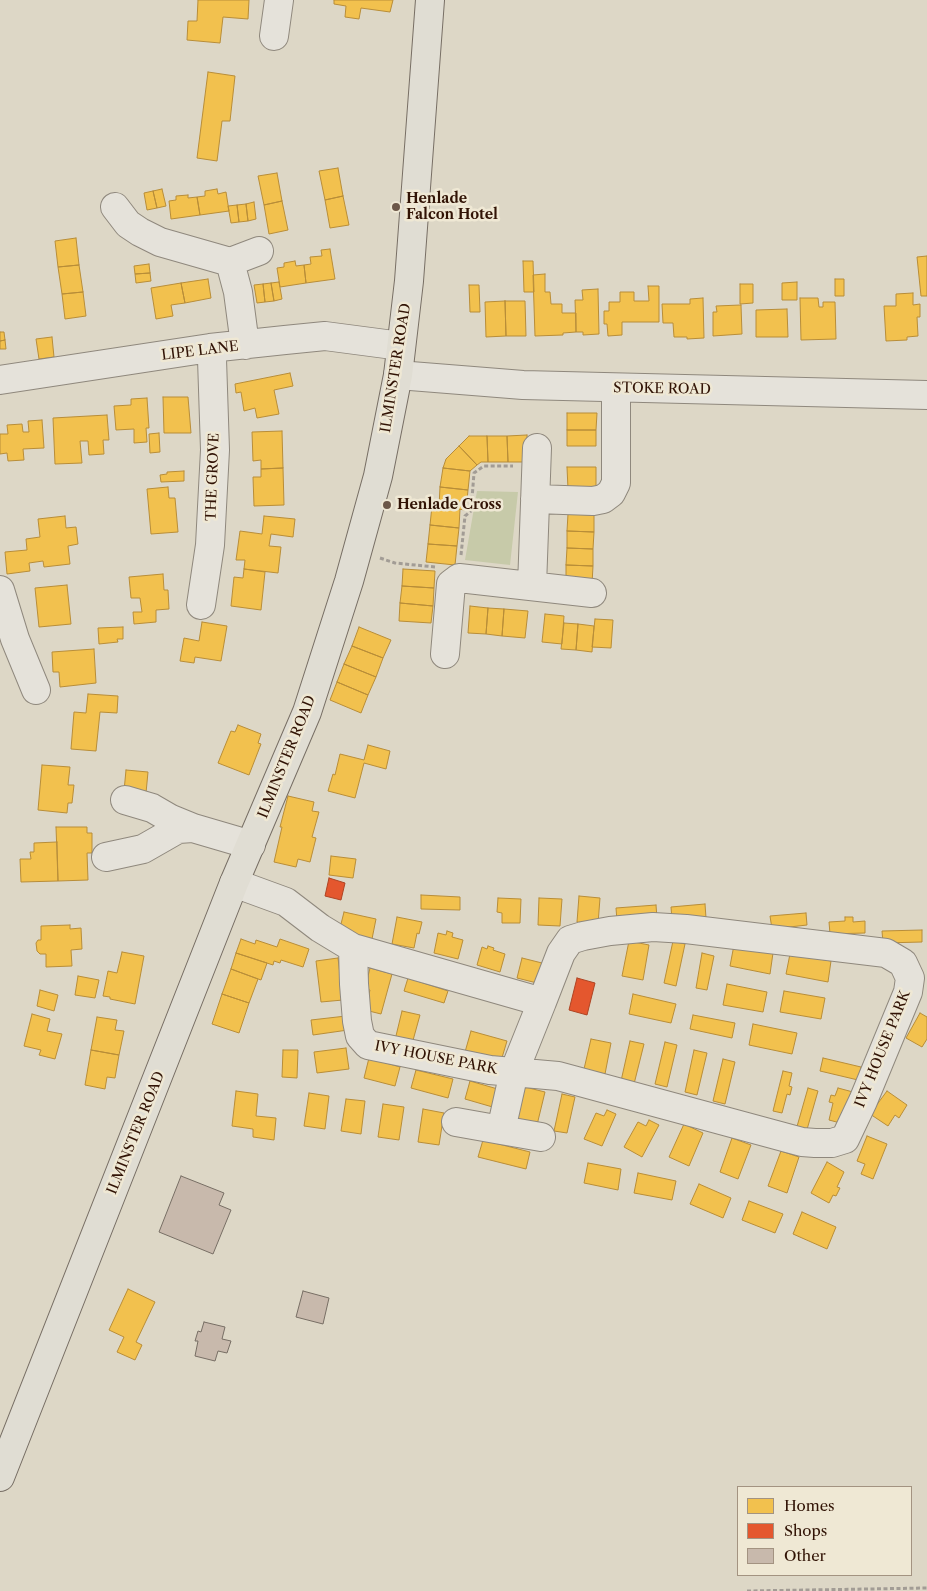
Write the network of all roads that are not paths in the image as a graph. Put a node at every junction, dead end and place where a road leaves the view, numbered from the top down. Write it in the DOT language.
graph roads {
  1 [pos="279,0"];
  2 [pos="430,0"];
  3 [pos="274,36"];
  4 [pos="115,207"];
  5 [pos="259,251"];
  6 [pos="230,262"];
  7 [pos="245,345"];
  8 [pos="401,346"];
  9 [pos="210,348"];
  10 [pos="398,375"];
  11 [pos="0,380"];
  12 [pos="616,388"];
  13 [pos="927,395"];
  14 [pos="537,457"];
  15 [pos="535,499"];
  16 [pos="532,586"];
  17 [pos="0,590"];
  18 [pos="592,593"];
  19 [pos="201,607"];
  20 [pos="445,654"];
  21 [pos="36,690"];
  22 [pos="125,800"];
  23 [pos="193,828"];
  24 [pos="251,845"];
  25 [pos="106,857"];
  26 [pos="234,883"];
  27 [pos="353,948"];
  28 [pos="542,1002"];
  29 [pos="514,1072"];
  30 [pos="456,1122"];
  31 [pos="501,1130"];
  32 [pos="541,1137"];
  33 [pos="0,1477"];
  1 -- 3 [label="street"];
  2 -- 8 [label="highway, ILMINSTER ROAD"];
  4 -- 6 [label="street"];
  5 -- 6 [label="street"];
  6 -- 7 [label="street"];
  7 -- 8 [label="street, LIPE LANE"];
  7 -- 9 [label="street, LIPE LANE"];
  8 -- 10 [label="highway, ILMINSTER ROAD"];
  9 -- 11 [label="street, LIPE LANE"];
  9 -- 19 [label="street, THE GROVE"];
  10 -- 12 [label="street, STOKE ROAD"];
  10 -- 24 [label="highway, ILMINSTER ROAD"];
  12 -- 13 [label="street, STOKE ROAD"];
  12 -- 15 [label="street"];
  14 -- 15 [label="street"];
  15 -- 16 [label="street"];
  16 -- 18 [label="street"];
  16 -- 20 [label="street"];
  17 -- 21 [label="street"];
  22 -- 23 [label="street"];
  23 -- 24 [label="street"];
  23 -- 25 [label="street"];
  24 -- 26 [label="highway, ILMINSTER ROAD"];
  26 -- 27 [label="street"];
  26 -- 33 [label="highway, ILMINSTER ROAD"];
  27 -- 28 [label="street"];
  27 -- 29 [label="street, IVY HOUSE PARK"];
  28 -- 29 [label="street, IVY HOUSE PARK"];
  28 -- 29 [label="street, IVY HOUSE PARK"];
  29 -- 31 [label="street, IVY HOUSE PARK"];
  30 -- 31 [label="street"];
  31 -- 32 [label="street"];
}
